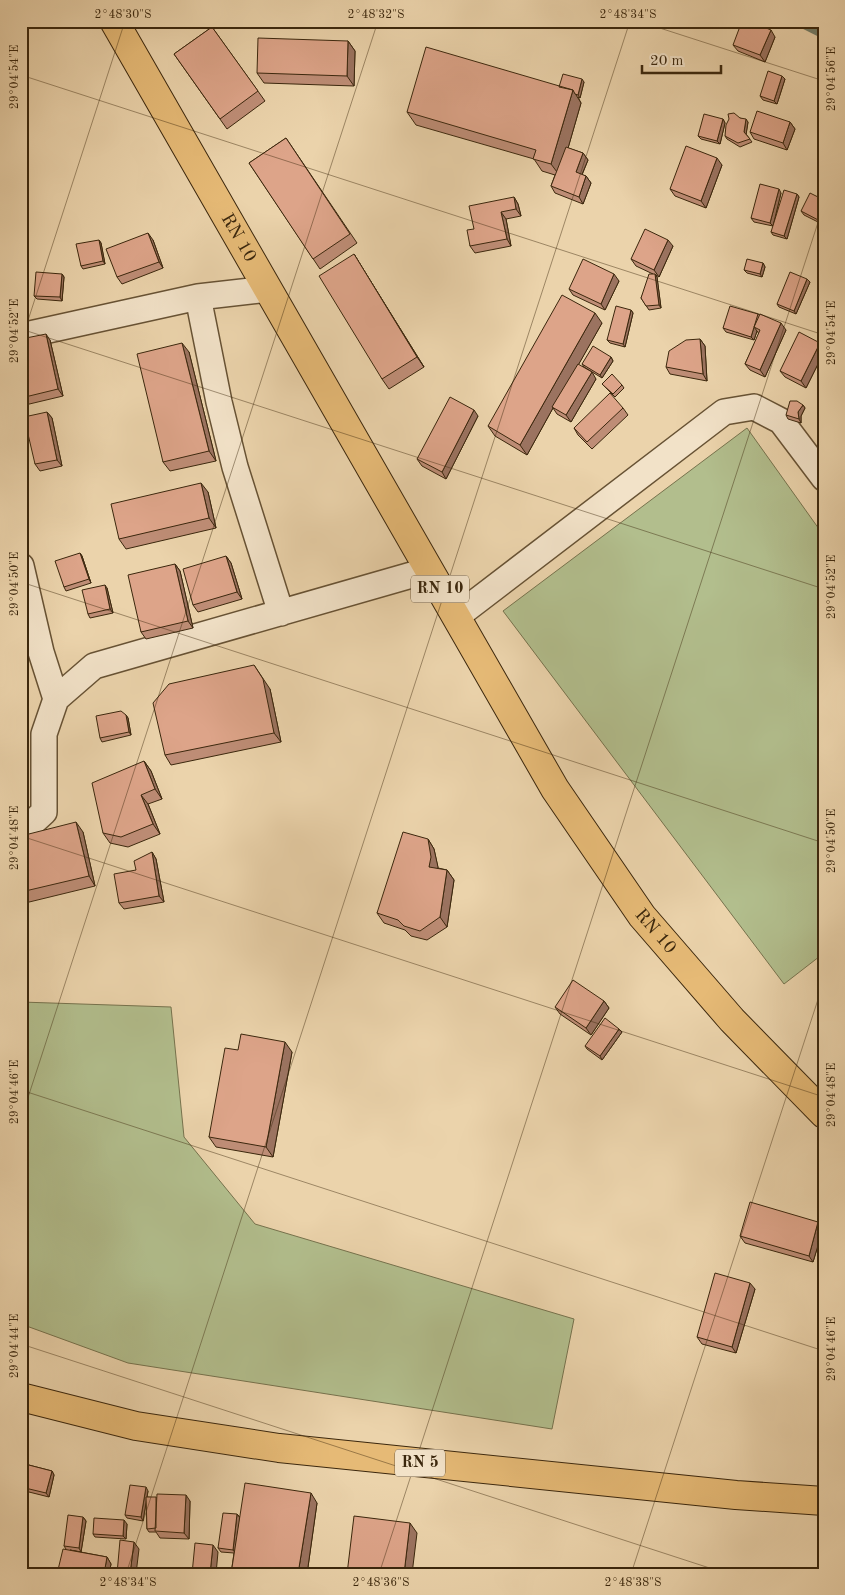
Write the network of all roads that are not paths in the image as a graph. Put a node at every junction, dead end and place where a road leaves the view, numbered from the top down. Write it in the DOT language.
graph roads {
  1 [pos="114,21"];
  2 [pos="268,289"];
  3 [pos="198,297"];
  4 [pos="21,336"];
  5 [pos="824,478"];
  6 [pos="21,566"];
  7 [pos="429,570"];
  8 [pos="281,613"];
  9 [pos="456,617"];
  10 [pos="31,653"];
  11 [pos="56,698"];
  12 [pos="21,826"];
  13 [pos="824,1114"];
  14 [pos="21,1397"];
  15 [pos="824,1502"];
  1 -- 2 [label="main road, RN 10 / RN 10"];
  2 -- 3 [label="street"];
  2 -- 7 [label="main road, RN 10 / RN 10"];
  3 -- 4 [label="street"];
  3 -- 8 [label="street"];
  5 -- 9 [label="street"];
  6 -- 10 [label="street"];
  7 -- 8 [label="street"];
  7 -- 9 [label="main road, RN 10 / RN 10"];
  8 -- 11 [label="street"];
  9 -- 13 [label="main road, RN 10 / RN 10"];
  10 -- 11 [label="street"];
  11 -- 12 [label="street"];
  14 -- 15 [label="main road, RN 5 / RN 5"];
}
